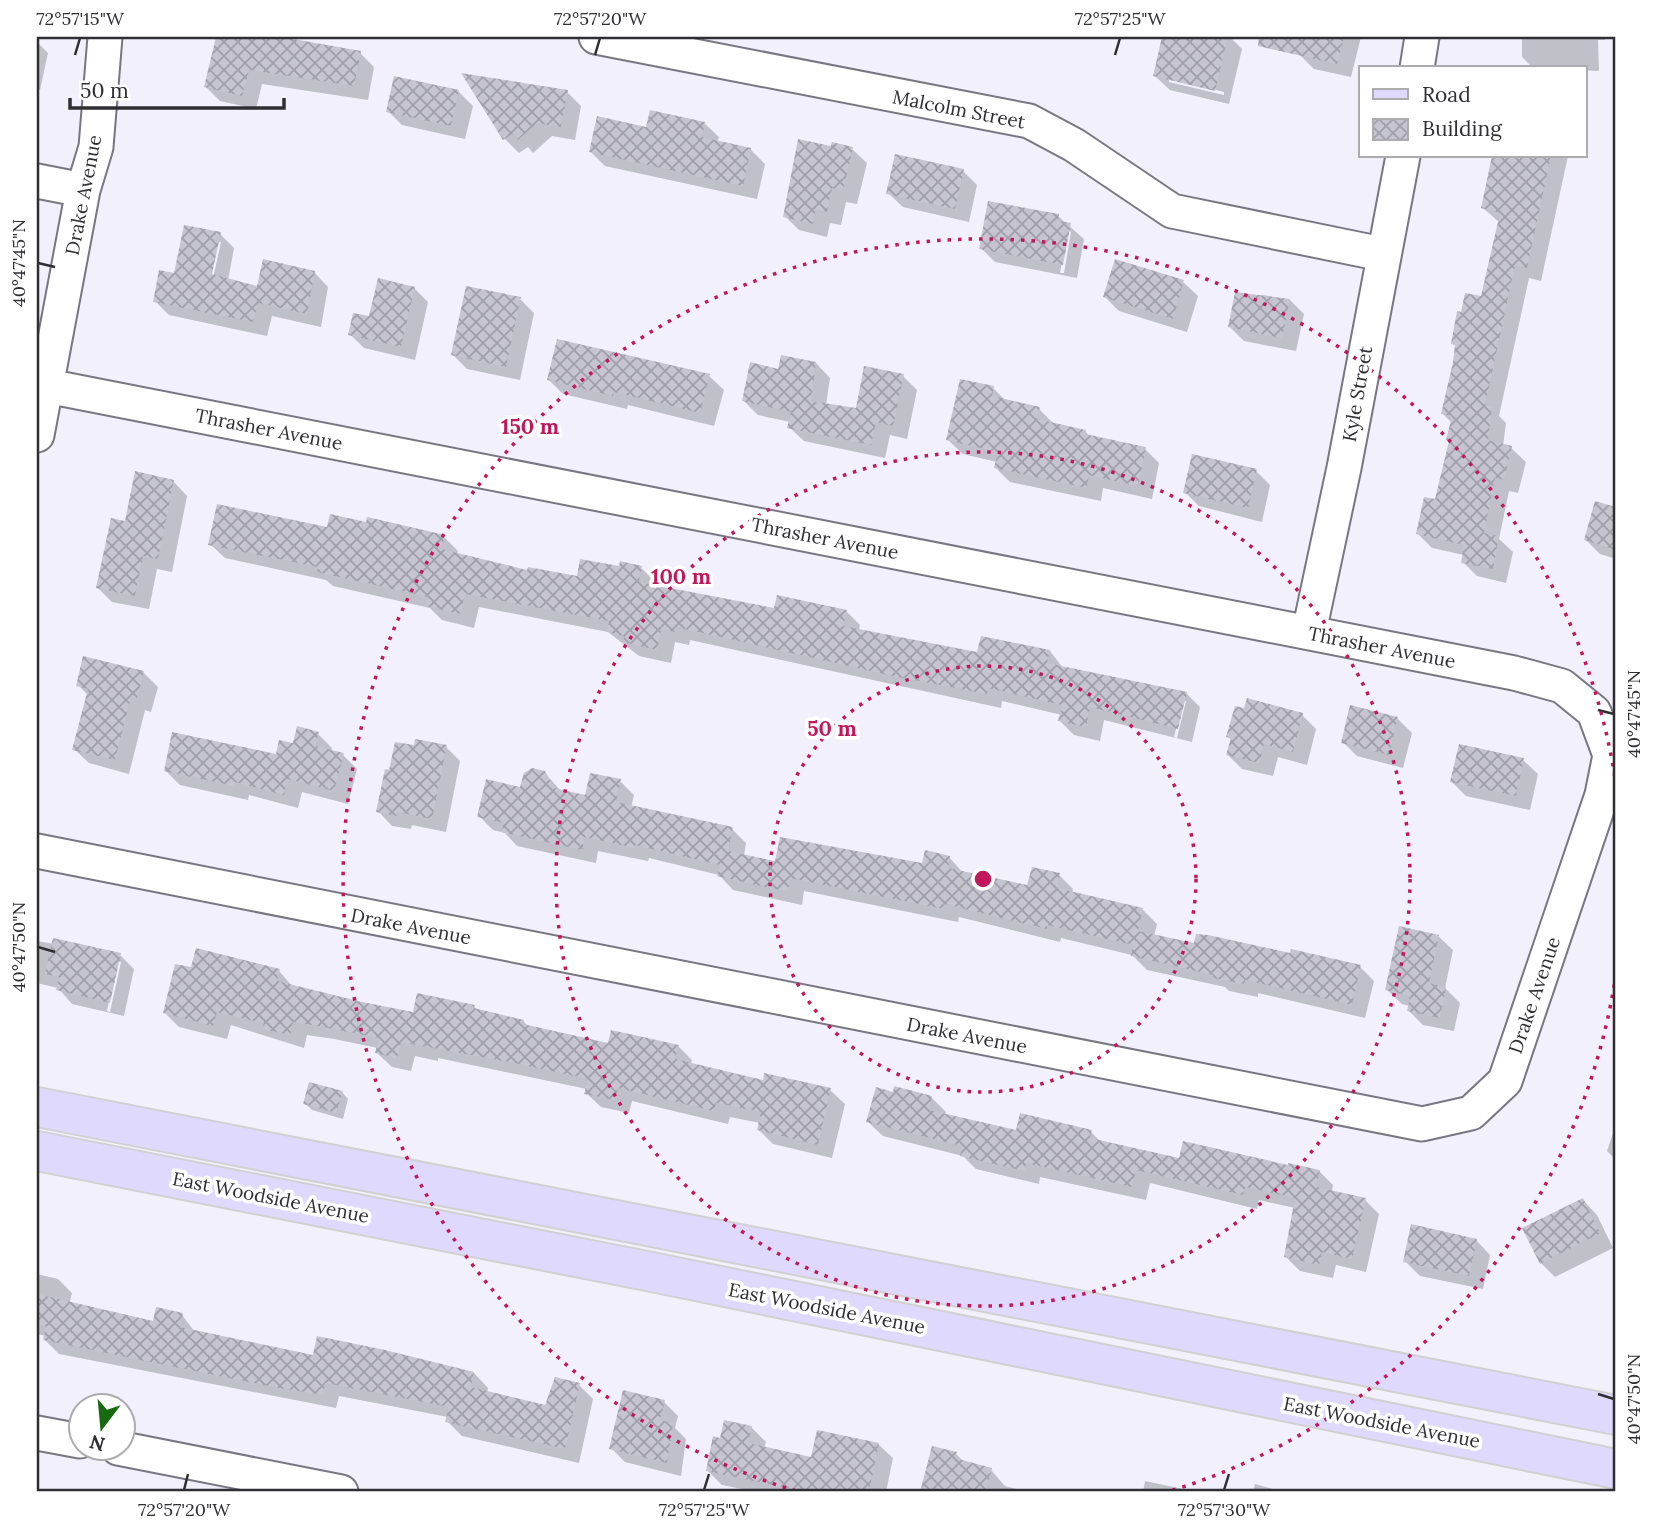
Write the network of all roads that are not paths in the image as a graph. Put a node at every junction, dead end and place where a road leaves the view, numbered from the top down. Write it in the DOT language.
graph roads {
  1 [pos="105,37"];
  2 [pos="596,37"];
  3 [pos="1422,37"];
  4 [pos="717,49"];
  5 [pos="1417,66"];
  6 [pos="1403,158"];
  7 [pos="37,181"];
  8 [pos="83,190"];
  9 [pos="1382,254"];
  10 [pos="47,386"];
  11 [pos="37,435"];
  12 [pos="1309,632"];
  13 [pos="1594,712"];
  14 [pos="37,851"];
  15 [pos="37,1107"];
  16 [pos="37,1151"];
  17 [pos="1616,1415"];
  18 [pos="37,1433"];
  19 [pos="66,1438"];
  20 [pos="136,1452"];
  21 [pos="1616,1469"];
  22 [pos="341,1492"];
  1 -- 8 [label="street, Drake Avenue"];
  2 -- 4 [label="street, Malcolm Street"];
  3 -- 5 [label="street"];
  4 -- 9 [label="street, Malcolm Street"];
  6 -- 9 [label="street, Kyle Street"];
  7 -- 8 [label="street"];
  8 -- 10 [label="street, Drake Avenue"];
  9 -- 12 [label="street, Kyle Street"];
  10 -- 11 [label="street, Drake Avenue"];
  10 -- 12 [label="street, Thrasher Avenue"];
  12 -- 13 [label="street, Thrasher Avenue"];
  13 -- 14 [label="street, Drake Avenue"];
  15 -- 17 [label="main road"];
  16 -- 21 [label="main road, East Woodside Avenue"];
  18 -- 19 [label="street"];
  20 -- 22 [label="street"];
}
